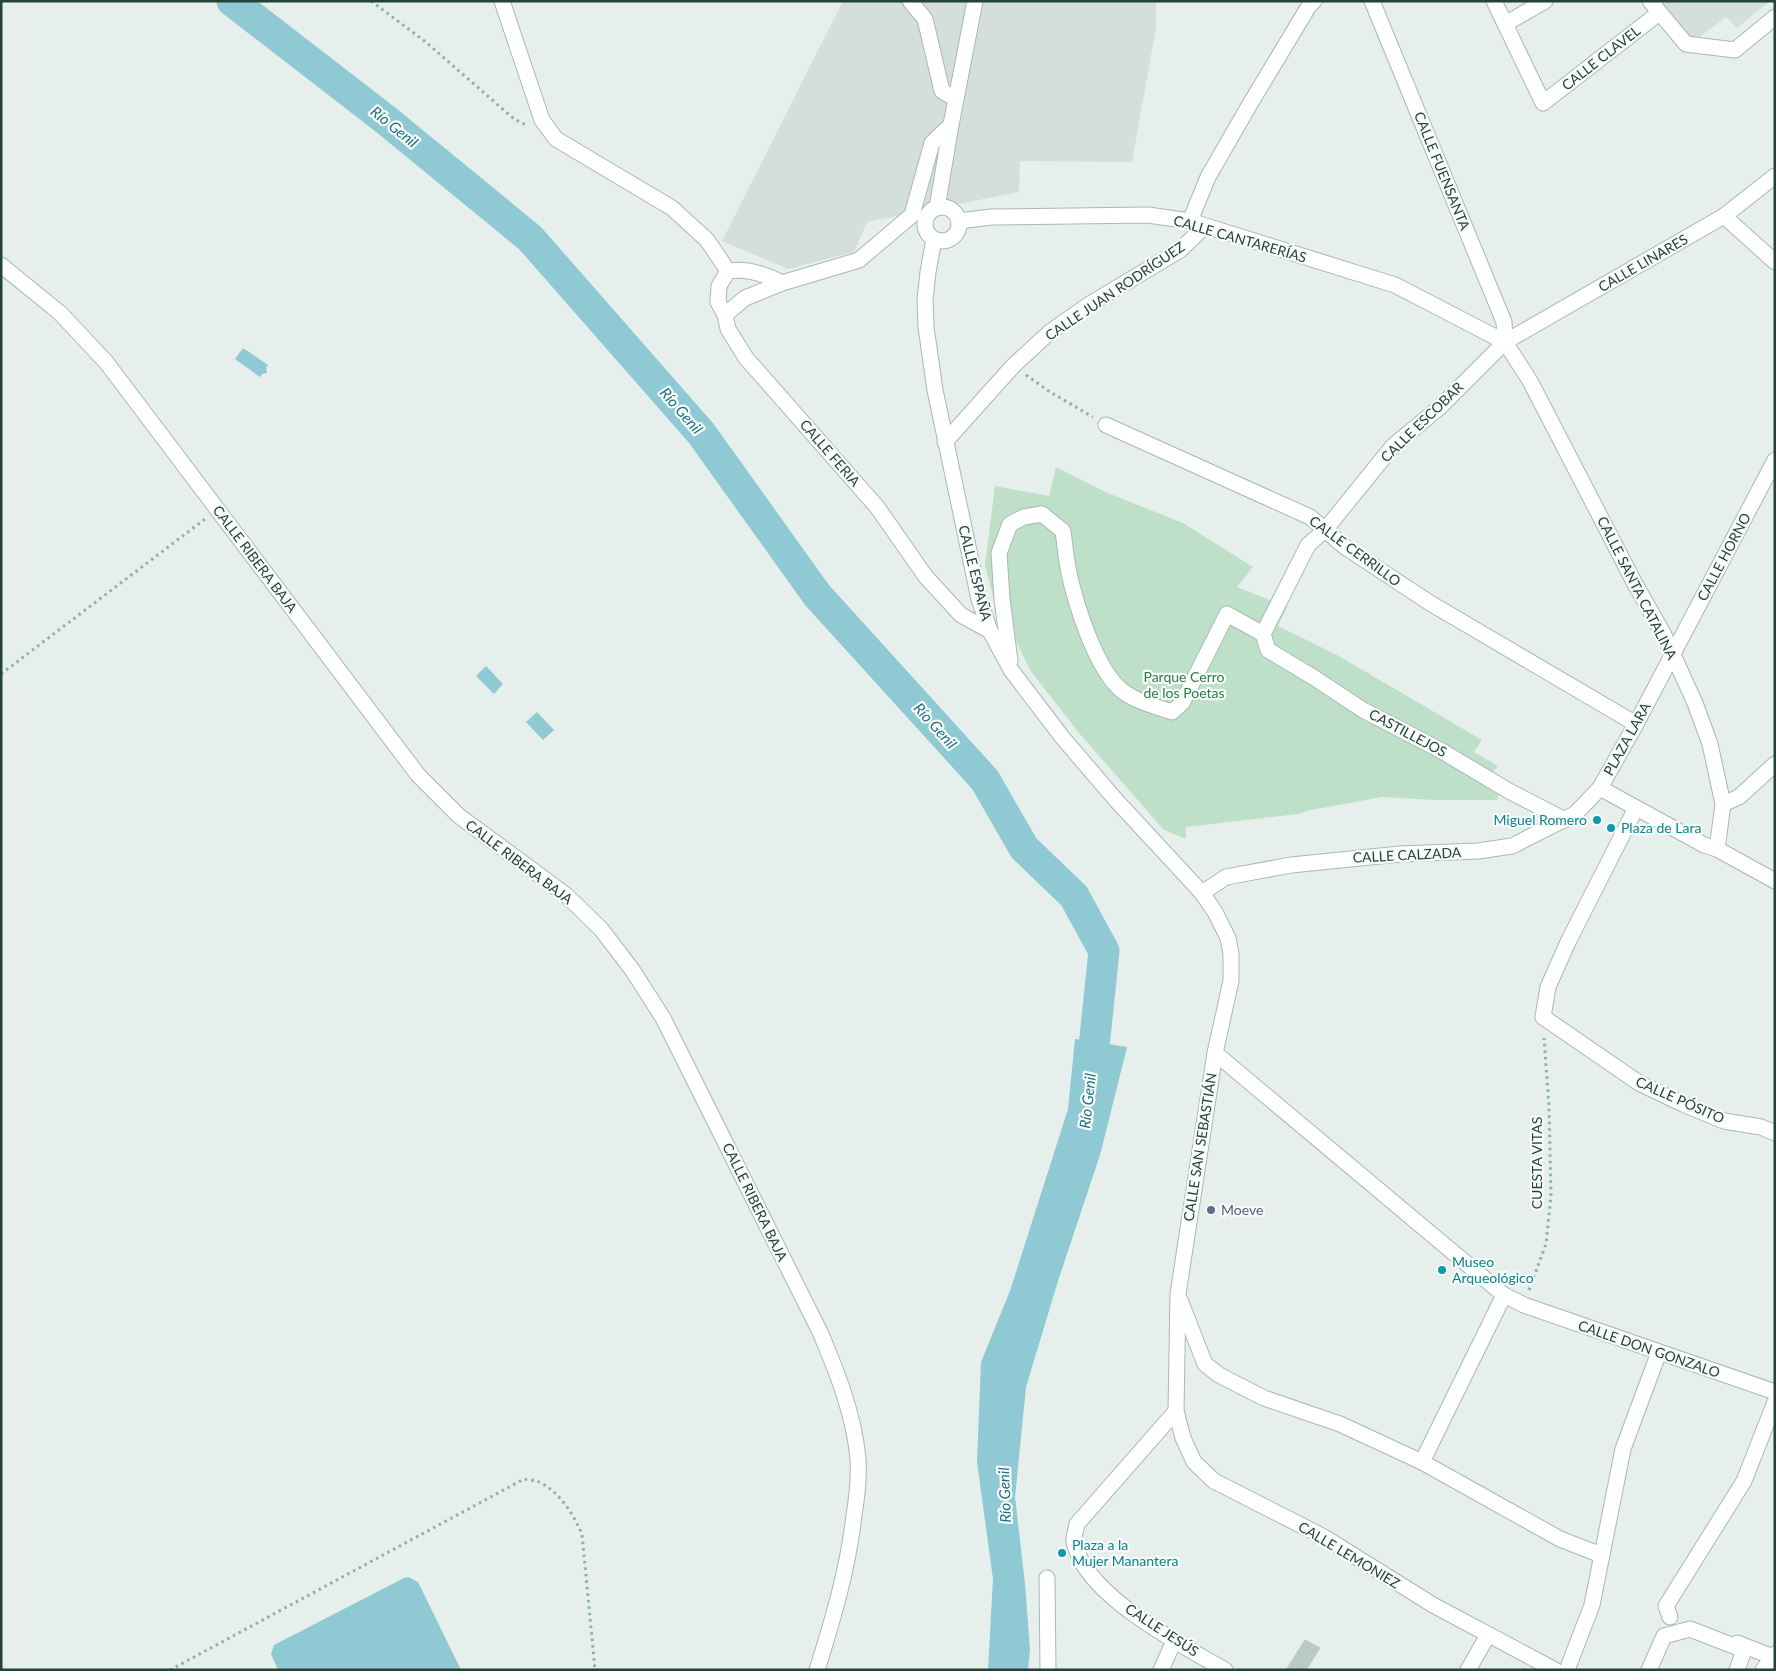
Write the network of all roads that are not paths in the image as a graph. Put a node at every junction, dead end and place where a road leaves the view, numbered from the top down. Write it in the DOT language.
graph roads {
  1 [pos="502,1"];
  2 [pos="910,1"];
  3 [pos="975,1"];
  4 [pos="1314,1"];
  5 [pos="1372,1"];
  6 [pos="1494,1"];
  7 [pos="1545,1"];
  8 [pos="1654,7"];
  9 [pos="1775,16"];
  10 [pos="1505,24"];
  11 [pos="956,99"];
  12 [pos="951,125"];
  13 [pos="1775,176"];
  14 [pos="937,208"];
  15 [pos="1724,216"];
  16 [pos="959,220"];
  17 [pos="1197,224"];
  18 [pos="934,239"];
  19 [pos="1775,262"];
  20 [pos="1,265"];
  21 [pos="728,271"];
  22 [pos="782,283"];
  23 [pos="724,316"];
  24 [pos="1505,342"];
  25 [pos="1106,425"];
  26 [pos="945,442"];
  27 [pos="1775,460"];
  28 [pos="1325,530"];
  29 [pos="990,631"];
  30 [pos="1263,634"];
  31 [pos="1672,654"];
  32 [pos="1010,670"];
  33 [pos="1636,724"];
  34 [pos="1775,764"];
  35 [pos="1600,788"];
  36 [pos="1723,804"];
  37 [pos="1636,808"];
  38 [pos="1565,820"];
  39 [pos="1717,849"];
  40 [pos="1775,881"];
  41 [pos="1202,893"];
  42 [pos="1215,1053"];
  43 [pos="1775,1133"];
  44 [pos="1178,1294"];
  45 [pos="1504,1295"];
  46 [pos="1659,1352"];
  47 [pos="1775,1392"];
  48 [pos="1775,1402"];
  49 [pos="1176,1411"];
  50 [pos="1422,1462"];
  51 [pos="1601,1555"];
  52 [pos="1047,1578"];
  53 [pos="1670,1617"];
  54 [pos="1488,1635"];
  55 [pos="1174,1641"];
  56 [pos="1774,1655"];
  57 [pos="817,1670"];
  58 [pos="1048,1670"];
  59 [pos="1161,1670"];
  60 [pos="1225,1670"];
  61 [pos="1468,1670"];
  62 [pos="1556,1670"];
  63 [pos="1567,1670"];
  64 [pos="1642,1670"];
  65 [pos="1650,1670"];
  66 [pos="1737,1670"];
  67 [pos="1763,1670"];
  1 -- 21 [label="street"];
  2 -- 11 [label="street"];
  3 -- 11 [label="street"];
  4 -- 17 [label="street"];
  5 -- 24 [label="street, CALLE FUENSANTA"];
  6 -- 10 [label="street"];
  7 -- 10 [label="street"];
  8 -- 9 [label="street"];
  8 -- 10 [label="street, CALLE CLAVEL"];
  11 -- 12 [label="street"];
  12 -- 14 [label="street"];
  12 -- 22 [label="street"];
  13 -- 15 [label="street, CALLE LINARES"];
  14 -- 16 [label="street"];
  14 -- 18 [label="street"];
  15 -- 19 [label="street"];
  15 -- 24 [label="street, CALLE LINARES"];
  16 -- 17 [label="street, CALLE CANTARERÍAS"];
  16 -- 18 [label="street"];
  17 -- 24 [label="street, CALLE CANTARERÍAS"];
  17 -- 26 [label="street, CALLE JUAN RODRÍGUEZ"];
  18 -- 26 [label="street, CALLE ESPAÑA"];
  20 -- 57 [label="street, CALLE RIBERA BAJA"];
  21 -- 22 [label="street"];
  21 -- 23 [label="street, CALLE FERIA"];
  22 -- 23 [label="street"];
  23 -- 29 [label="street, CALLE FERIA"];
  24 -- 28 [label="street, CALLE ESCOBAR"];
  24 -- 31 [label="street, CALLE SANTA CATALINA"];
  25 -- 28 [label="street, CALLE CERRILLO"];
  26 -- 29 [label="street, CALLE ESPAÑA"];
  27 -- 31 [label="street, CALLE HORNO"];
  28 -- 30 [label="street, CALLE ESCOBAR"];
  28 -- 33 [label="street, CALLE CERRILLO"];
  29 -- 32 [label="street, CALLE ESPAÑA"];
  30 -- 32 [label="street"];
  30 -- 38 [label="street, CASTILLEJOS"];
  31 -- 33 [label="street, PLAZA LARA"];
  31 -- 36 [label="street, CALLE SANTA CATALINA"];
  32 -- 41 [label="street, CALLE ESPAÑA"];
  33 -- 35 [label="street, PLAZA LARA"];
  34 -- 36 [label="street"];
  35 -- 37 [label="street, PLAZA LARA"];
  35 -- 38 [label="street, CALLE CALZADA"];
  36 -- 39 [label="street, CALLE SANTA CATALINA"];
  37 -- 39 [label="street, PLAZA LARA"];
  37 -- 43 [label="street, CALLE PÓSITO"];
  38 -- 41 [label="street, CALLE CALZADA"];
  39 -- 40 [label="street, PLAZA LARA"];
  41 -- 42 [label="street, CALLE SAN SEBASTIÁN"];
  42 -- 44 [label="street, CALLE SAN SEBASTIÁN"];
  42 -- 45 [label="street, CALLE DON GONZALO"];
  44 -- 49 [label="street, CALLE SAN SEBASTIÁN"];
  44 -- 50 [label="street"];
  45 -- 46 [label="street, CALLE DON GONZALO"];
  45 -- 50 [label="street"];
  46 -- 47 [label="street, CALLE DON GONZALO"];
  46 -- 51 [label="street"];
  48 -- 53 [label="street"];
  49 -- 54 [label="street, CALLE LEMONIEZ"];
  49 -- 55 [label="street, CALLE JESÚS"];
  50 -- 51 [label="street"];
  51 -- 63 [label="street"];
  52 -- 58 [label="street"];
  53 -- 56 [label="street"];
  53 -- 64 [label="street"];
  54 -- 61 [label="street"];
  54 -- 62 [label="street, CALLE LEMONIEZ"];
  55 -- 59 [label="street"];
  55 -- 60 [label="street, CALLE JESÚS"];
  56 -- 67 [label="street"];
  65 -- 66 [label="street"];
}
